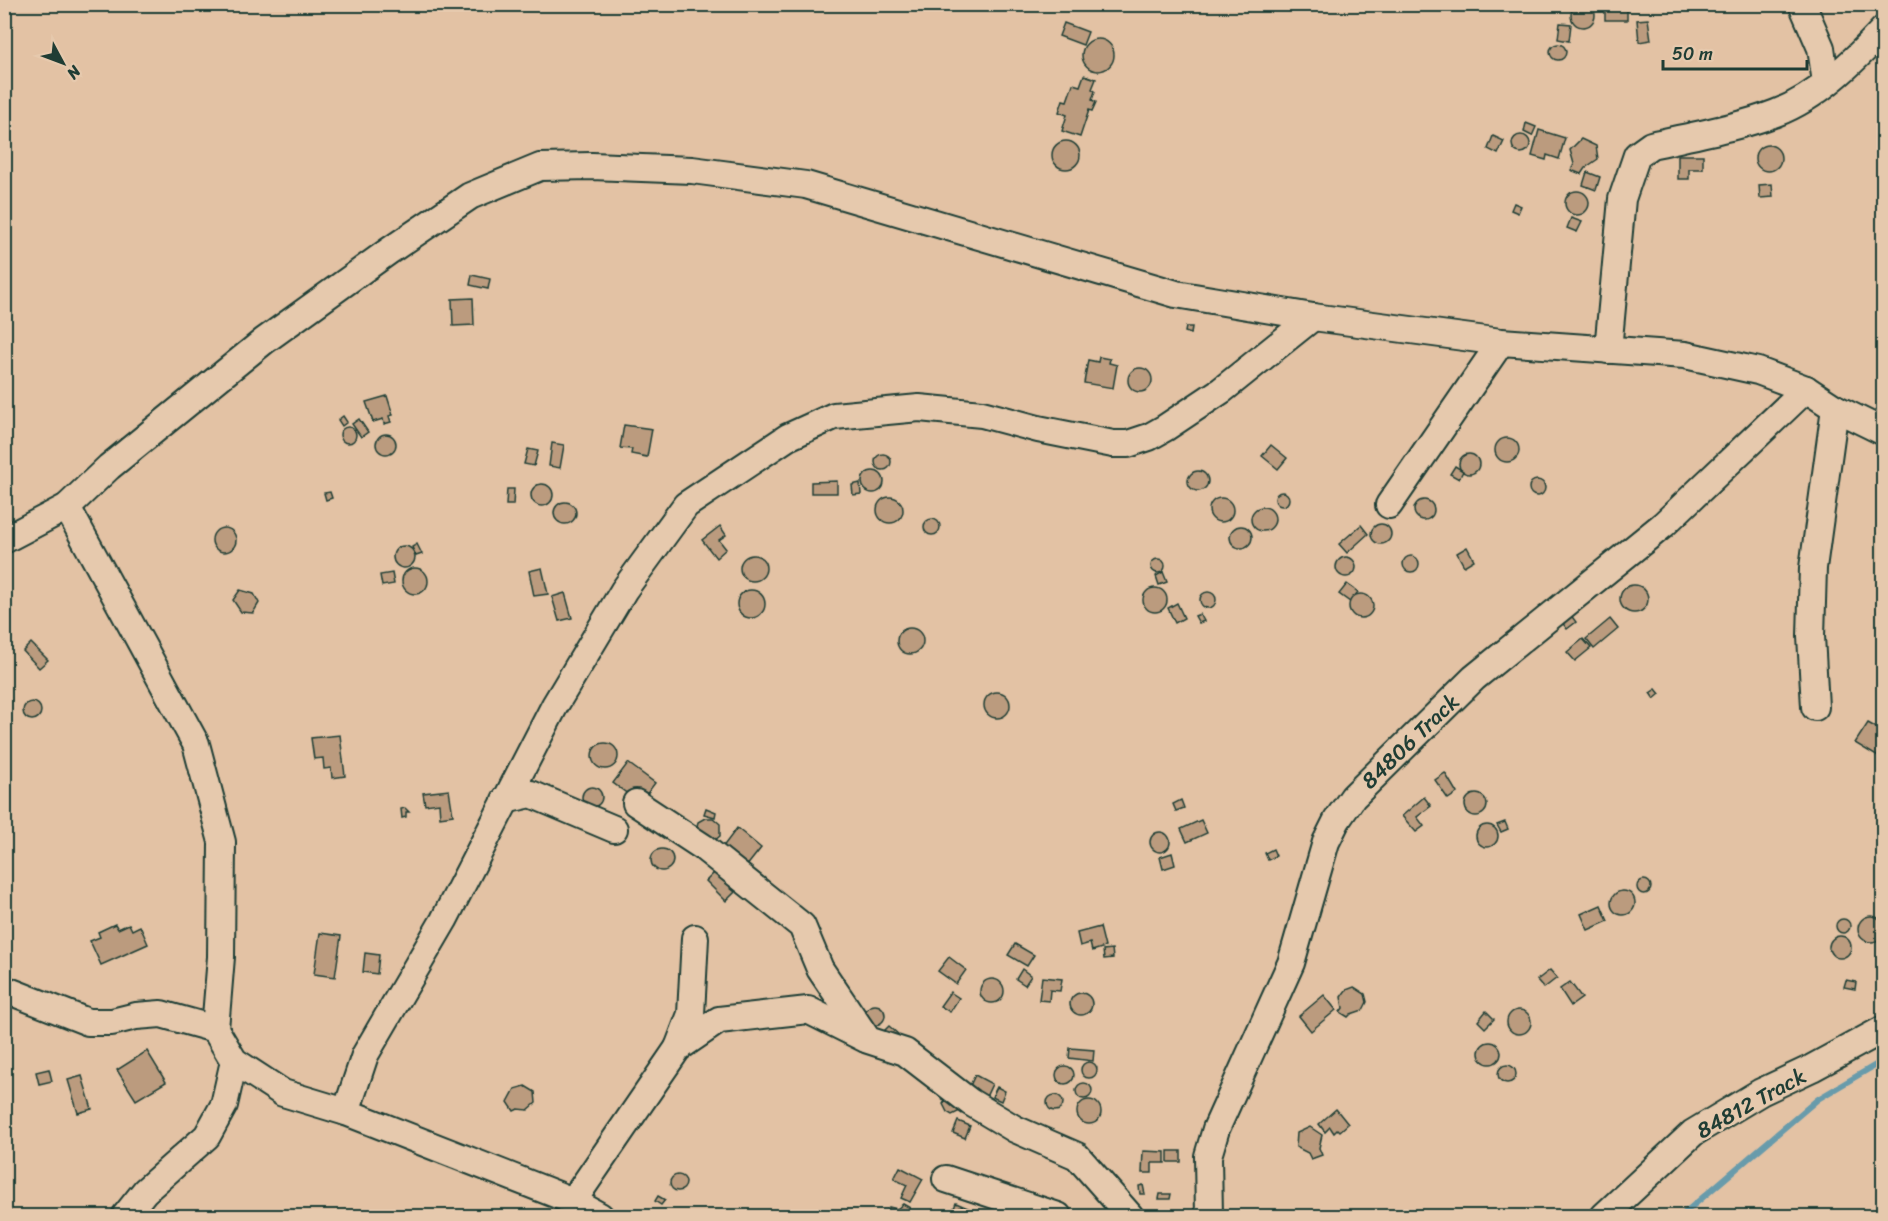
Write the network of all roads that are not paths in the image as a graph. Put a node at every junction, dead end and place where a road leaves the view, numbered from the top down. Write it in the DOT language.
graph roads {
  1 [pos="1802,4"];
  2 [pos="1884,29"];
  3 [pos="1826,83"];
  4 [pos="1313,317"];
  5 [pos="1501,342"];
  6 [pos="1608,350"];
  7 [pos="1806,389"];
  8 [pos="1835,408"];
  9 [pos="1884,432"];
  10 [pos="1389,505"];
  11 [pos="67,507"];
  12 [pos="4,540"];
  13 [pos="1815,707"];
  14 [pos="505,801"];
  15 [pos="636,803"];
  16 [pos="614,829"];
  17 [pos="695,938"];
  18 [pos="4,989"];
  19 [pos="215,1029"];
  20 [pos="1884,1029"];
  21 [pos="868,1040"];
  22 [pos="678,1048"];
  23 [pos="234,1061"];
  24 [pos="346,1112"];
  25 [pos="946,1179"];
  26 [pos="573,1201"];
  27 [pos="125,1216"];
  28 [pos="600,1216"];
  29 [pos="1058,1216"];
  30 [pos="1130,1216"];
  31 [pos="1209,1216"];
  32 [pos="1604,1216"];
  1 -- 3 [label="street"];
  2 -- 3 [label="street"];
  3 -- 6 [label="street"];
  4 -- 5 [label="street"];
  4 -- 11 [label="street"];
  4 -- 14 [label="street"];
  5 -- 6 [label="street"];
  5 -- 10 [label="street"];
  6 -- 7 [label="street"];
  7 -- 8 [label="street"];
  7 -- 31 [label="street, 84806 Track"];
  8 -- 9 [label="street"];
  8 -- 13 [label="street"];
  11 -- 12 [label="street"];
  11 -- 19 [label="street"];
  14 -- 16 [label="street"];
  14 -- 24 [label="street"];
  15 -- 21 [label="street"];
  17 -- 22 [label="street"];
  18 -- 19 [label="street"];
  19 -- 23 [label="street"];
  20 -- 32 [label="street, 84812 Track"];
  21 -- 22 [label="street"];
  21 -- 30 [label="street"];
  22 -- 26 [label="street"];
  23 -- 24 [label="street"];
  23 -- 27 [label="street"];
  24 -- 26 [label="street"];
  25 -- 29 [label="street"];
  26 -- 28 [label="street"];
}
